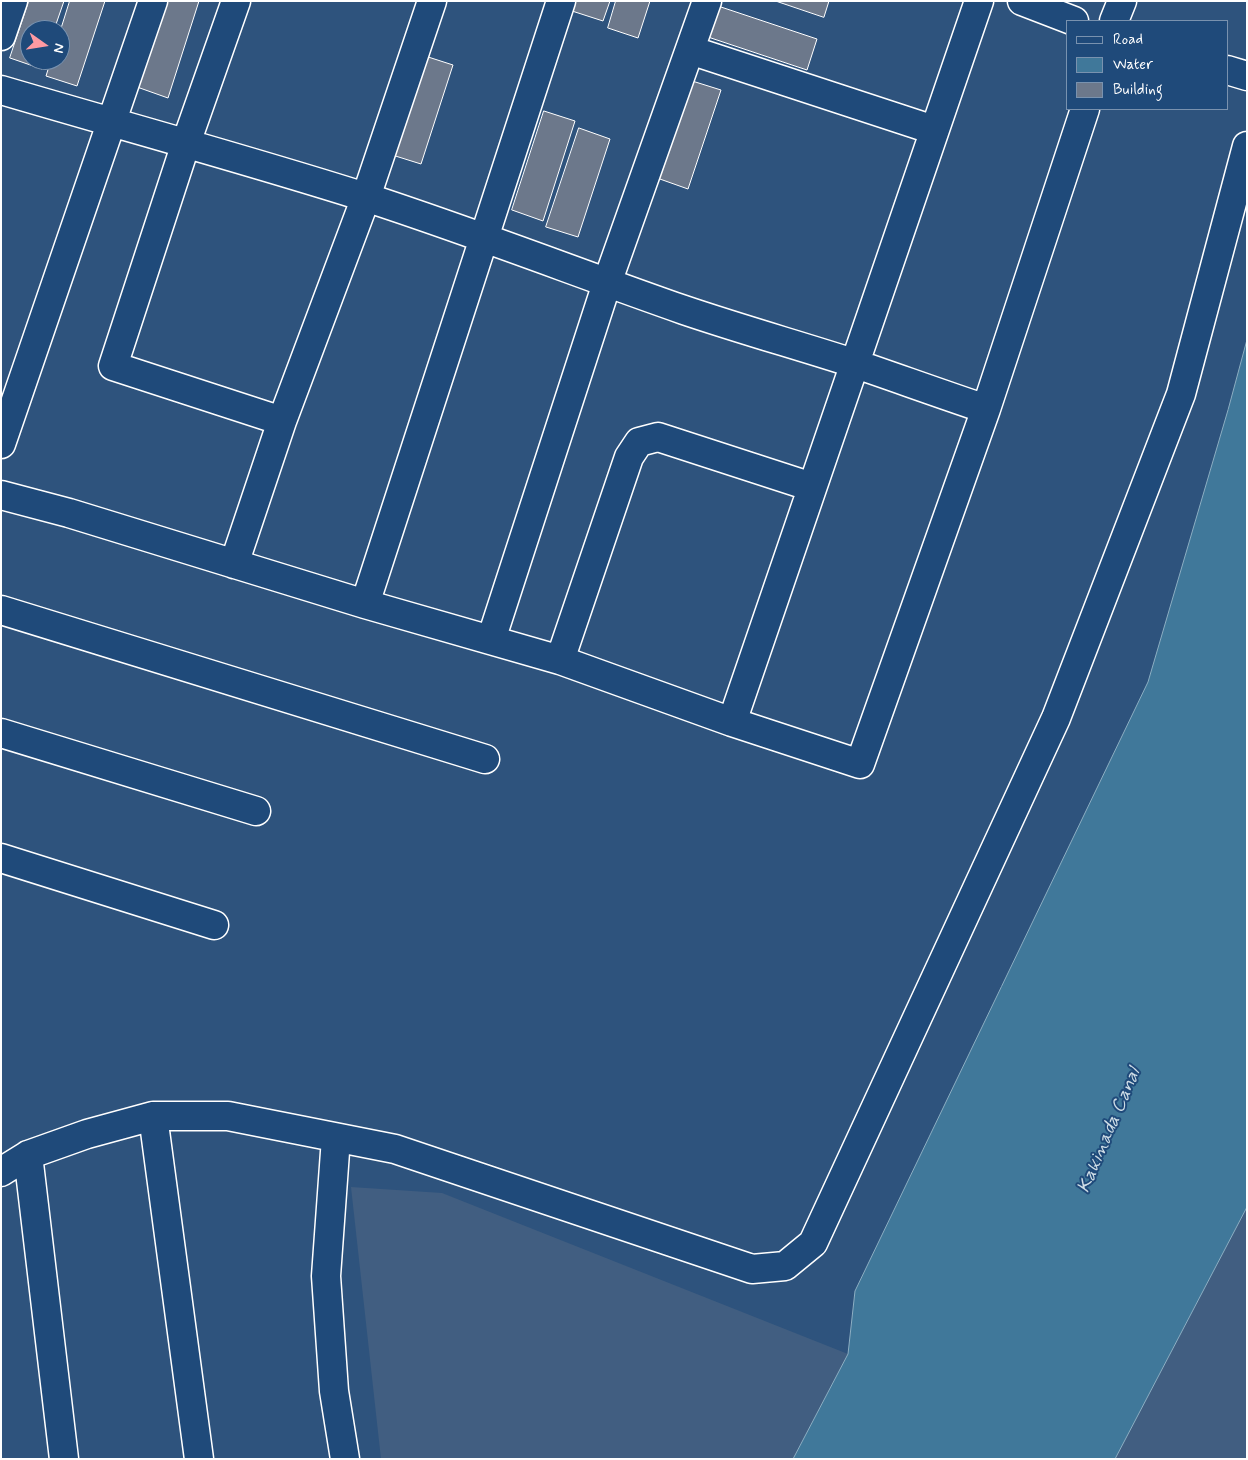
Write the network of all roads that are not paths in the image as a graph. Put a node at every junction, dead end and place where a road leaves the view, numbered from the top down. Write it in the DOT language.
graph roads {
  1 [pos="13,1"];
  2 [pos="153,1"];
  3 [pos="236,1"];
  4 [pos="432,1"];
  5 [pos="561,1"];
  6 [pos="707,1"];
  7 [pos="979,1"];
  8 [pos="1022,1"];
  9 [pos="1122,1"];
  10 [pos="1071,20"];
  11 [pos="1114,20"];
  12 [pos="1,36"];
  13 [pos="690,50"];
  14 [pos="1228,70"];
  15 [pos="1247,76"];
  16 [pos="1,90"];
  17 [pos="1084,110"];
  18 [pos="111,123"];
  19 [pos="934,130"];
  20 [pos="186,143"];
  21 [pos="1247,146"];
  22 [pos="366,197"];
  23 [pos="485,238"];
  24 [pos="607,283"];
  25 [pos="854,364"];
  26 [pos="986,409"];
  27 [pos="282,421"];
  28 [pos="1,444"];
  29 [pos="812,487"];
  30 [pos="1,495"];
  31 [pos="234,564"];
  32 [pos="365,604"];
  33 [pos="1,610"];
  34 [pos="491,640"];
  35 [pos="560,660"];
  36 [pos="732,722"];
  37 [pos="1,733"];
  38 [pos="486,759"];
  39 [pos="256,811"];
  40 [pos="1,858"];
  41 [pos="214,925"];
  42 [pos="154,1116"];
  43 [pos="336,1138"];
  44 [pos="28,1155"];
  45 [pos="1,1172"];
  46 [pos="64,1459"];
  47 [pos="199,1459"];
  48 [pos="345,1459"];
  1 -- 12 [label="street"];
  2 -- 18 [label="street"];
  3 -- 20 [label="street"];
  4 -- 22 [label="street"];
  5 -- 23 [label="street"];
  6 -- 13 [label="street"];
  7 -- 19 [label="street"];
  8 -- 10 [label="street"];
  9 -- 11 [label="street"];
  13 -- 19 [label="street"];
  13 -- 24 [label="street"];
  14 -- 15 [label="street"];
  16 -- 18 [label="street"];
  17 -- 26 [label="street"];
  18 -- 20 [label="street"];
  18 -- 28 [label="street"];
  19 -- 25 [label="street"];
  20 -- 22 [label="street"];
  20 -- 27 [label="street"];
  21 -- 43 [label="street"];
  22 -- 23 [label="street"];
  22 -- 27 [label="street"];
  23 -- 24 [label="street"];
  23 -- 32 [label="street"];
  24 -- 25 [label="street"];
  24 -- 34 [label="street"];
  25 -- 26 [label="street"];
  25 -- 29 [label="street"];
  26 -- 36 [label="street"];
  27 -- 31 [label="street"];
  29 -- 35 [label="street"];
  29 -- 36 [label="street"];
  30 -- 31 [label="street"];
  31 -- 32 [label="street"];
  32 -- 34 [label="street"];
  33 -- 38 [label="street"];
  34 -- 35 [label="street"];
  35 -- 36 [label="street"];
  37 -- 39 [label="street"];
  40 -- 41 [label="street"];
  42 -- 43 [label="street"];
  42 -- 44 [label="street"];
  42 -- 47 [label="street"];
  43 -- 48 [label="street"];
  44 -- 45 [label="street"];
  44 -- 46 [label="street"];
}
